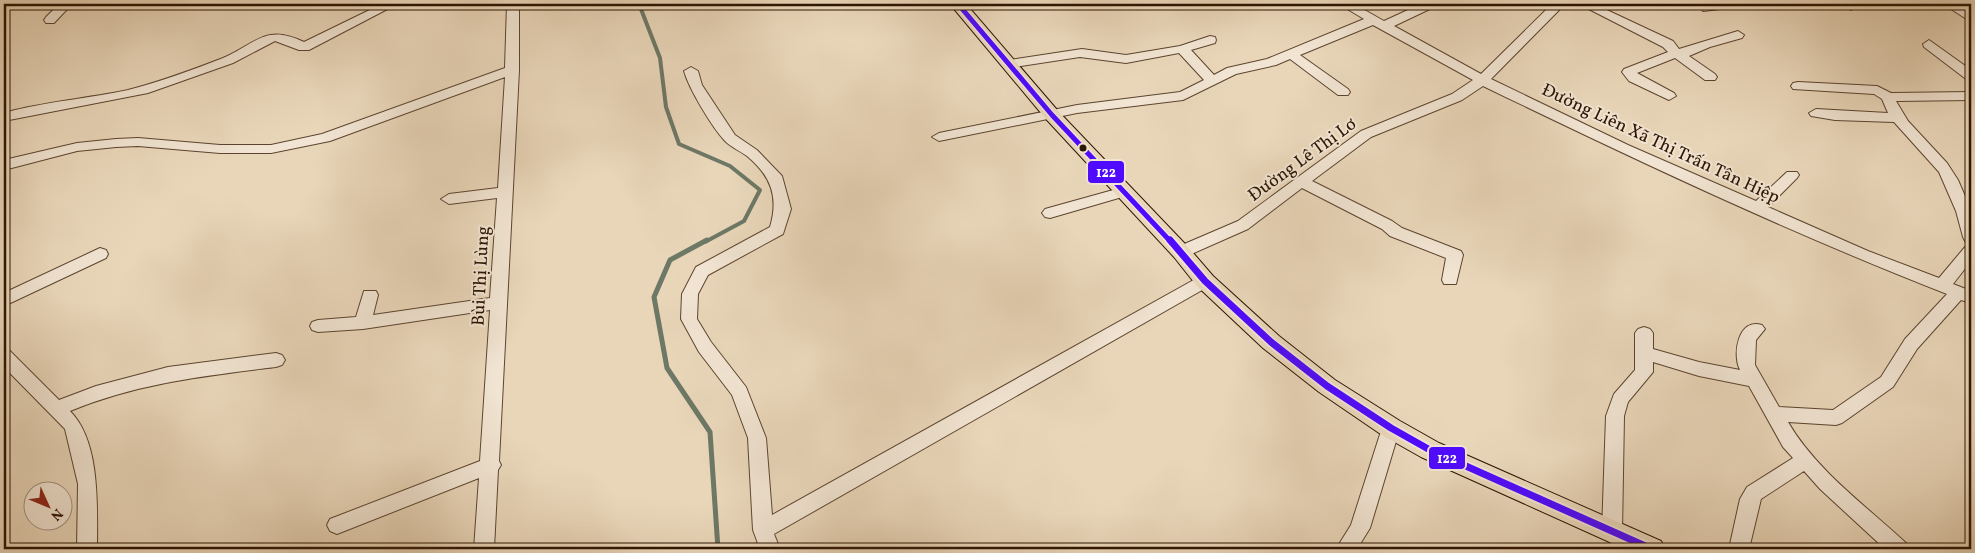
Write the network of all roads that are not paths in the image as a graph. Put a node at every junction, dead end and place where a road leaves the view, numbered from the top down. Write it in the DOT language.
graph roads {
  1 [pos="66,4"];
  2 [pos="391,4"];
  3 [pos="513,4"];
  4 [pos="958,4"];
  5 [pos="1345,4"];
  6 [pos="1430,4"];
  7 [pos="1559,4"];
  8 [pos="1585,4"];
  9 [pos="1963,4"];
  10 [pos="1971,18"];
  11 [pos="50,20"];
  12 [pos="1378,23"];
  13 [pos="1738,35"];
  14 [pos="1210,40"];
  15 [pos="1929,44"];
  16 [pos="1182,49"];
  17 [pos="1290,53"];
  18 [pos="1676,53"];
  19 [pos="1008,64"];
  20 [pos="512,70"];
  21 [pos="691,71"];
  22 [pos="1971,76"];
  23 [pos="1710,77"];
  24 [pos="1482,80"];
  25 [pos="1213,81"];
  26 [pos="1798,86"];
  27 [pos="1343,92"];
  28 [pos="1669,96"];
  29 [pos="1971,96"];
  30 [pos="1888,97"];
  31 [pos="1816,112"];
  32 [pos="1052,115"];
  33 [pos="4,116"];
  34 [pos="1898,118"];
  35 [pos="939,137"];
  36 [pos="4,165"];
  37 [pos="1792,175"];
  38 [pos="1302,182"];
  39 [pos="504,192"];
  40 [pos="1124,192"];
  41 [pos="449,199"];
  42 [pos="1757,209"];
  43 [pos="1050,214"];
  44 [pos="1971,237"];
  45 [pos="1971,251"];
  46 [pos="1181,252"];
  47 [pos="100,254"];
  48 [pos="1450,280"];
  49 [pos="1205,281"];
  50 [pos="1957,292"];
  51 [pos="370,294"];
  52 [pos="4,300"];
  53 [pos="498,303"];
  54 [pos="362,323"];
  55 [pos="318,326"];
  56 [pos="1756,329"];
  57 [pos="1644,333"];
  58 [pos="1645,353"];
  59 [pos="276,360"];
  60 [pos="7,364"];
  61 [pos="1754,380"];
  62 [pos="57,409"];
  63 [pos="1773,414"];
  64 [pos="1390,428"];
  65 [pos="1806,460"];
  66 [pos="491,465"];
  67 [pos="337,525"];
  68 [pos="763,530"];
  69 [pos="1612,532"];
  70 [pos="87,549"];
  71 [pos="484,549"];
  72 [pos="770,549"];
  73 [pos="1346,549"];
  74 [pos="1652,549"];
  75 [pos="1739,549"];
  76 [pos="1899,549"];
  1 -- 11 [label="street"];
  2 -- 33 [label="street"];
  3 -- 20 [label="street, Bùi Thị Lùng"];
  4 -- 19 [label="main road"];
  5 -- 12 [label="street, Đường Liên Xã Thị Trấn Tân Hiệp"];
  6 -- 12 [label="street"];
  7 -- 24 [label="street, Đường Lê Thị Lơ"];
  8 -- 18 [label="street"];
  9 -- 10 [label="street"];
  12 -- 17 [label="street"];
  12 -- 24 [label="street, Đường Liên Xã Thị Trấn Tân Hiệp"];
  13 -- 18 [label="street"];
  14 -- 16 [label="street"];
  15 -- 22 [label="street"];
  16 -- 19 [label="street"];
  16 -- 25 [label="street"];
  17 -- 25 [label="street"];
  17 -- 27 [label="street"];
  18 -- 23 [label="street"];
  18 -- 28 [label="street"];
  19 -- 32 [label="main road"];
  20 -- 36 [label="street"];
  20 -- 39 [label="street, Bùi Thị Lùng"];
  21 -- 68 [label="street"];
  24 -- 38 [label="street, Đường Lê Thị Lơ"];
  24 -- 42 [label="street, Đường Liên Xã Thị Trấn Tân Hiệp"];
  25 -- 32 [label="street"];
  26 -- 30 [label="street"];
  29 -- 30 [label="street"];
  30 -- 34 [label="street"];
  31 -- 34 [label="street"];
  32 -- 35 [label="street"];
  32 -- 40 [label="main road"];
  34 -- 44 [label="street"];
  37 -- 42 [label="street"];
  38 -- 46 [label="street, Đường Lê Thị Lơ"];
  38 -- 48 [label="street"];
  39 -- 41 [label="street"];
  39 -- 53 [label="street, Bùi Thị Lùng"];
  40 -- 43 [label="street"];
  40 -- 46 [label="main road"];
  42 -- 50 [label="street, Đường Liên Xã Thị Trấn Tân Hiệp"];
  45 -- 50 [label="street"];
  46 -- 49 [label="main road"];
  47 -- 52 [label="street"];
  49 -- 64 [label="main road"];
  49 -- 68 [label="street"];
  50 -- 63 [label="street"];
  51 -- 54 [label="street"];
  53 -- 54 [label="street"];
  53 -- 66 [label="street, Bùi Thị Lùng"];
  54 -- 55 [label="street"];
  56 -- 61 [label="street"];
  57 -- 58 [label="street"];
  58 -- 61 [label="street"];
  58 -- 69 [label="street"];
  59 -- 62 [label="street"];
  60 -- 62 [label="street"];
  61 -- 63 [label="street"];
  62 -- 70 [label="street"];
  63 -- 65 [label="street"];
  64 -- 69 [label="main road"];
  64 -- 73 [label="street"];
  65 -- 75 [label="street"];
  65 -- 76 [label="street"];
  66 -- 67 [label="street"];
  66 -- 71 [label="street, Bùi Thị Lùng"];
  68 -- 72 [label="street"];
  69 -- 74 [label="main road"];
}
